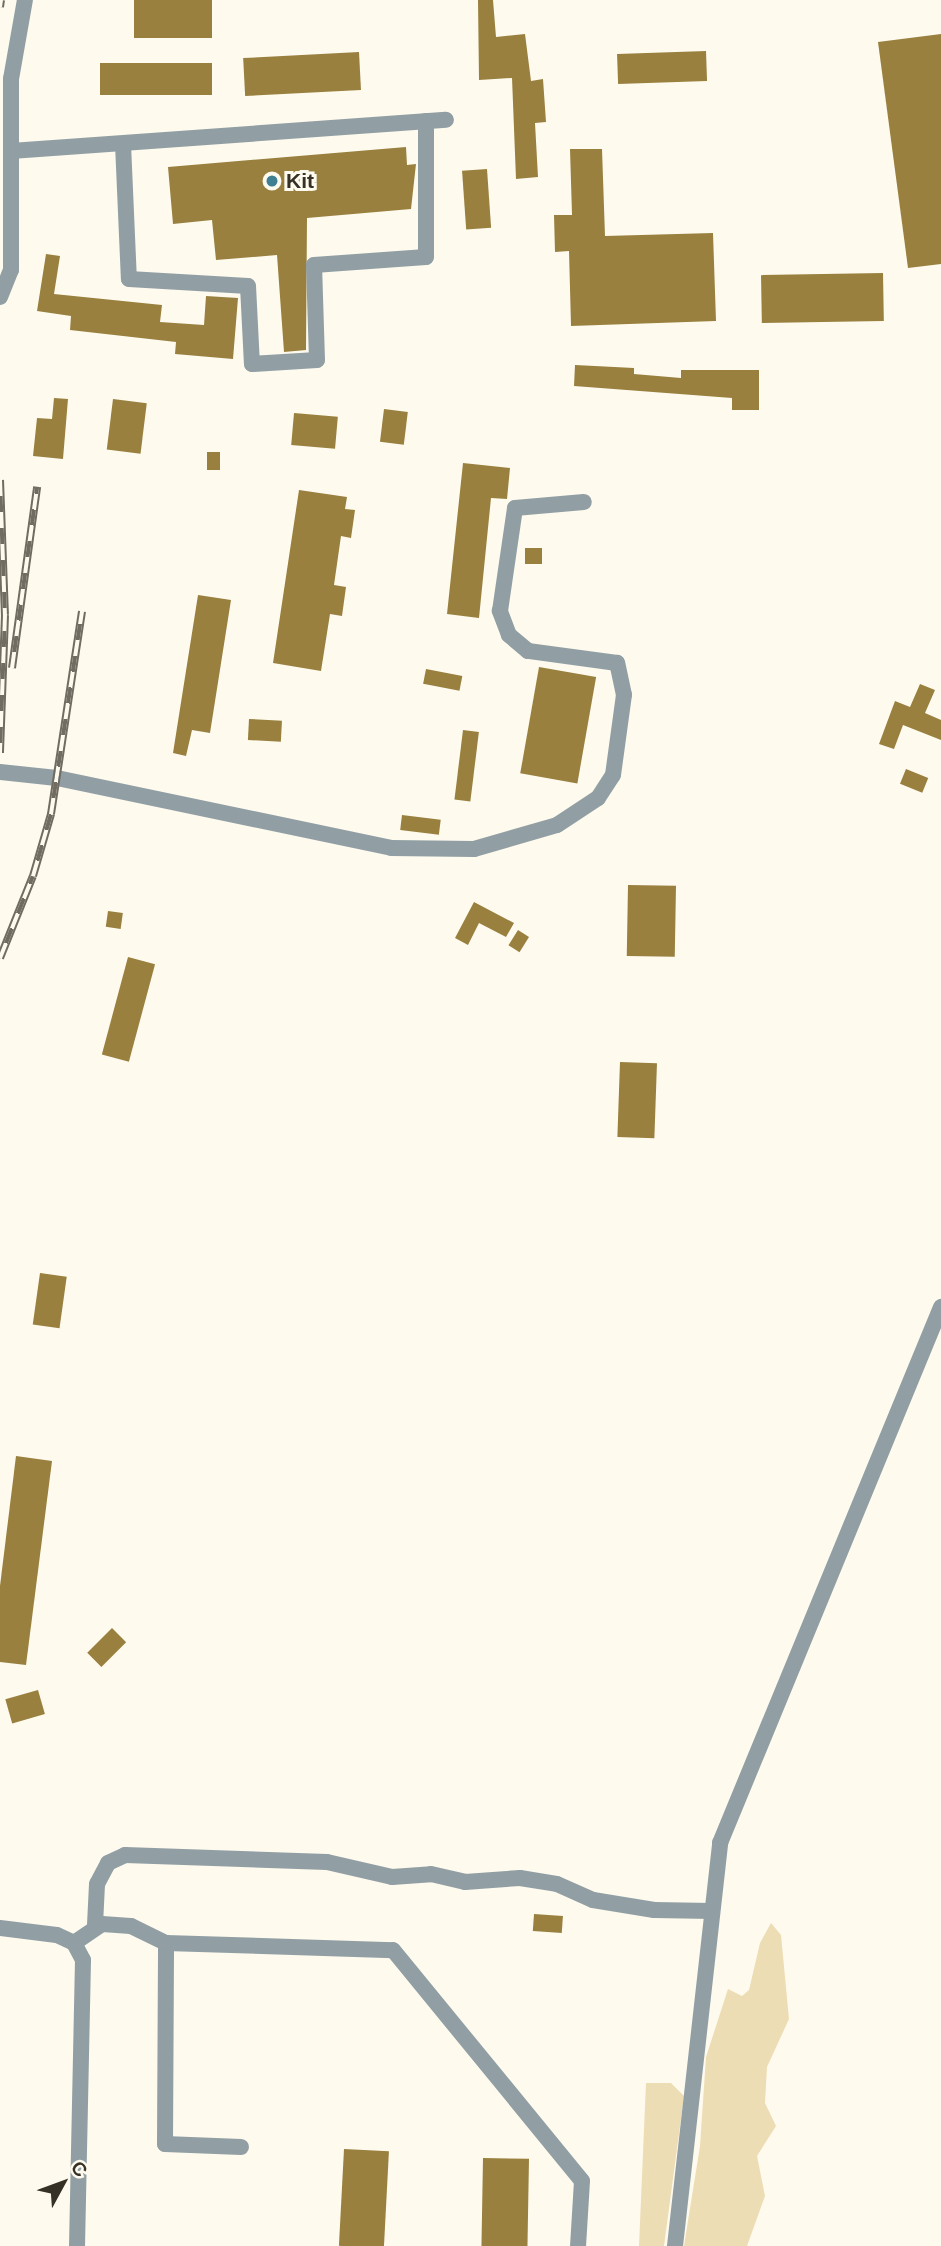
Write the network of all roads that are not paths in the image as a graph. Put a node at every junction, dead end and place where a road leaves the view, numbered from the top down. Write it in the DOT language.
graph roads {
  1 [pos="25,0"];
  2 [pos="446,120"];
  3 [pos="426,121"];
  4 [pos="123,144"];
  5 [pos="11,151"];
  6 [pos="0,297"];
  7 [pos="584,502"];
  8 [pos="0,772"];
  9 [pos="941,1307"];
  10 [pos="712,1911"];
  11 [pos="95,1925"];
  12 [pos="0,1928"];
  13 [pos="74,1942"];
  14 [pos="166,1943"];
  15 [pos="241,2147"];
  16 [pos="77,2246"];
  17 [pos="578,2246"];
  18 [pos="675,2246"];
  1 -- 5 [label="street"];
  2 -- 3 [label="street"];
  3 -- 4 [label="street"];
  3 -- 4 [label="street"];
  4 -- 5 [label="street"];
  5 -- 6 [label="street"];
  7 -- 8 [label="street"];
  9 -- 10 [label="street"];
  10 -- 11 [label="street"];
  10 -- 18 [label="street"];
  11 -- 13 [label="street"];
  11 -- 14 [label="street"];
  12 -- 13 [label="street"];
  13 -- 16 [label="street"];
  14 -- 15 [label="street"];
  14 -- 17 [label="street"];
}
